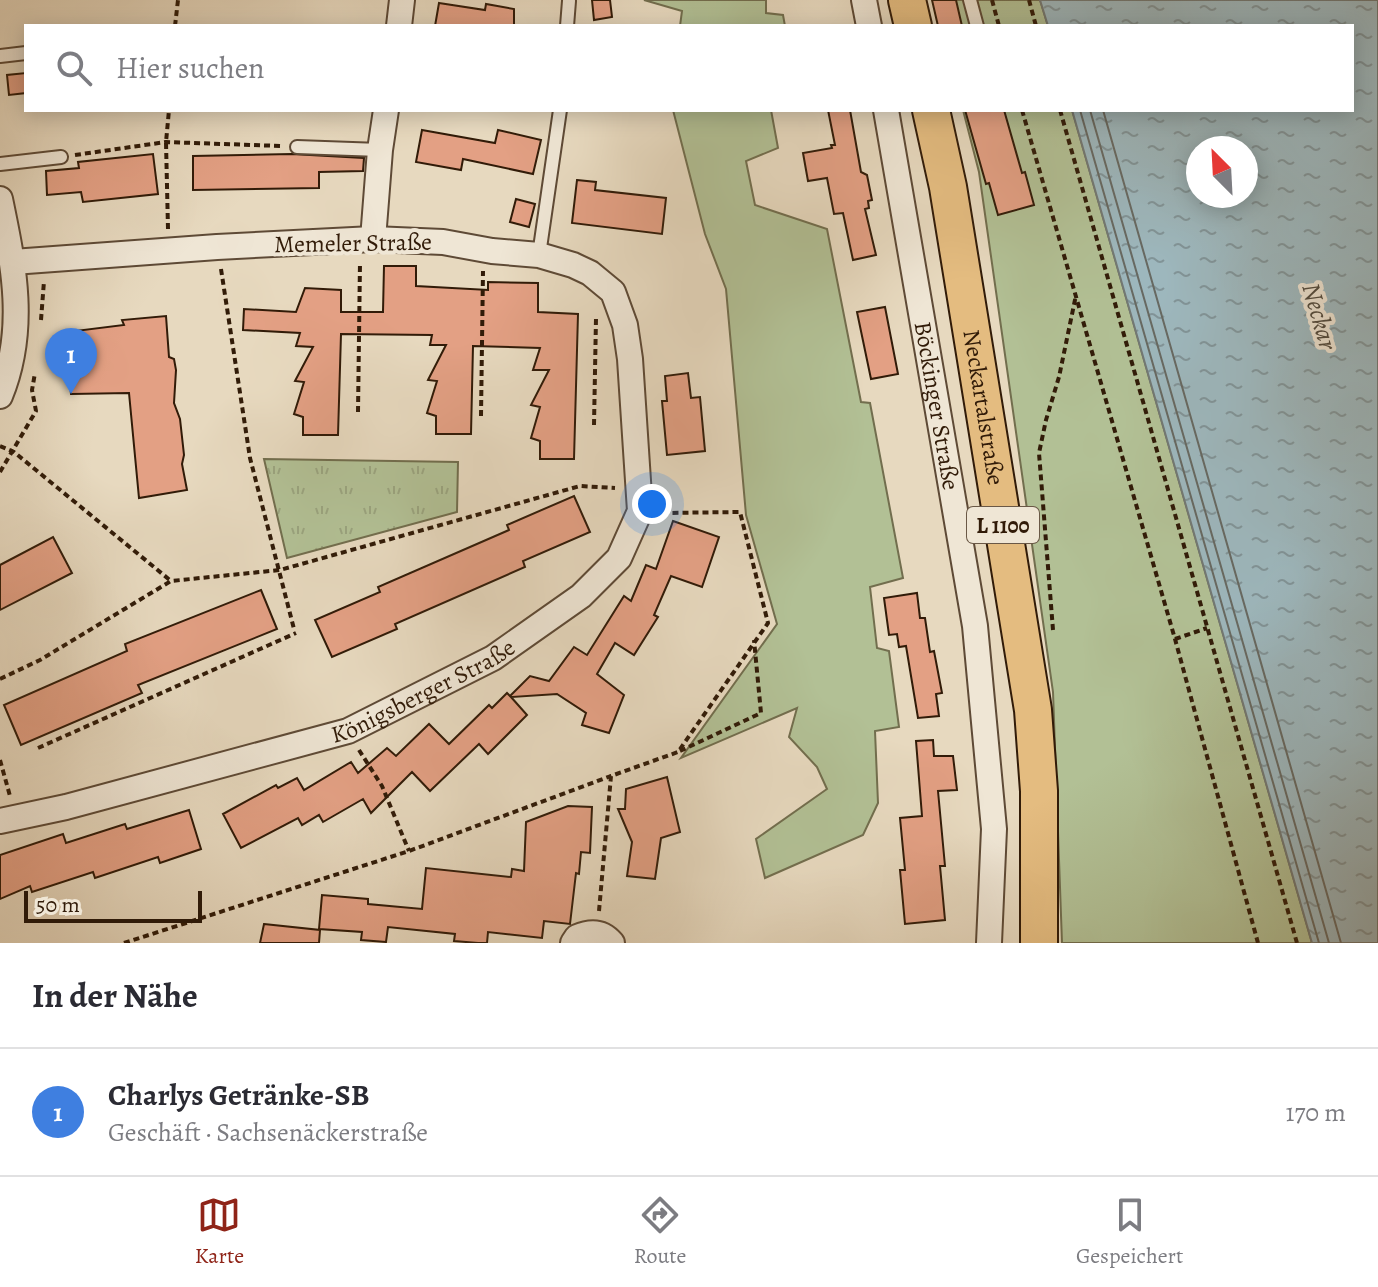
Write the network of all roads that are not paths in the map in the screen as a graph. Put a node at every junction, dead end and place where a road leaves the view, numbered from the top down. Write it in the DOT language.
graph roads {
  1 [pos="402,0"];
  2 [pos="864,0"];
  3 [pos="907,0"];
  4 [pos="970,0"];
  5 [pos="569,1"];
  6 [pos="399,24"];
  7 [pos="567,24"];
  8 [pos="869,24"];
  9 [pos="913,24"];
  10 [pos="976,24"];
  11 [pos="24,53"];
  12 [pos="0,56"];
  13 [pos="386,112"];
  14 [pos="560,112"];
  15 [pos="886,112"];
  16 [pos="931,112"];
  17 [pos="297,147"];
  18 [pos="380,150"];
  19 [pos="61,157"];
  20 [pos="0,164"];
  21 [pos="0,199"];
  22 [pos="367,240"];
  23 [pos="539,255"];
  24 [pos="13,262"];
  25 [pos="630,359"];
  26 [pos="0,396"];
  27 [pos="8,819"];
  28 [pos="604,938"];
  29 [pos="573,943"];
  30 [pos="989,943"];
  31 [pos="1039,943"];
  1 -- 6 [label="street"];
  2 -- 8 [label="street"];
  3 -- 9 [label="main road"];
  4 -- 10 [label="lane"];
  5 -- 7 [label="lane"];
  11 -- 12 [label="lane"];
  13 -- 18 [label="street"];
  14 -- 23 [label="lane"];
  15 -- 30 [label="street, Böckinger Straße"];
  16 -- 31 [label="main road, Neckartalstraße / L 1100"];
  17 -- 18 [label="lane"];
  18 -- 22 [label="street"];
  19 -- 20 [label="lane"];
  21 -- 24 [label="street"];
  22 -- 23 [label="street, Memeler Straße"];
  22 -- 24 [label="street, Memeler Straße"];
  23 -- 25 [label="street, Memeler Straße"];
  24 -- 26 [label="street"];
  25 -- 27 [label="street, Königsberger Straße"];
  28 -- 29 [label="street"];
}
